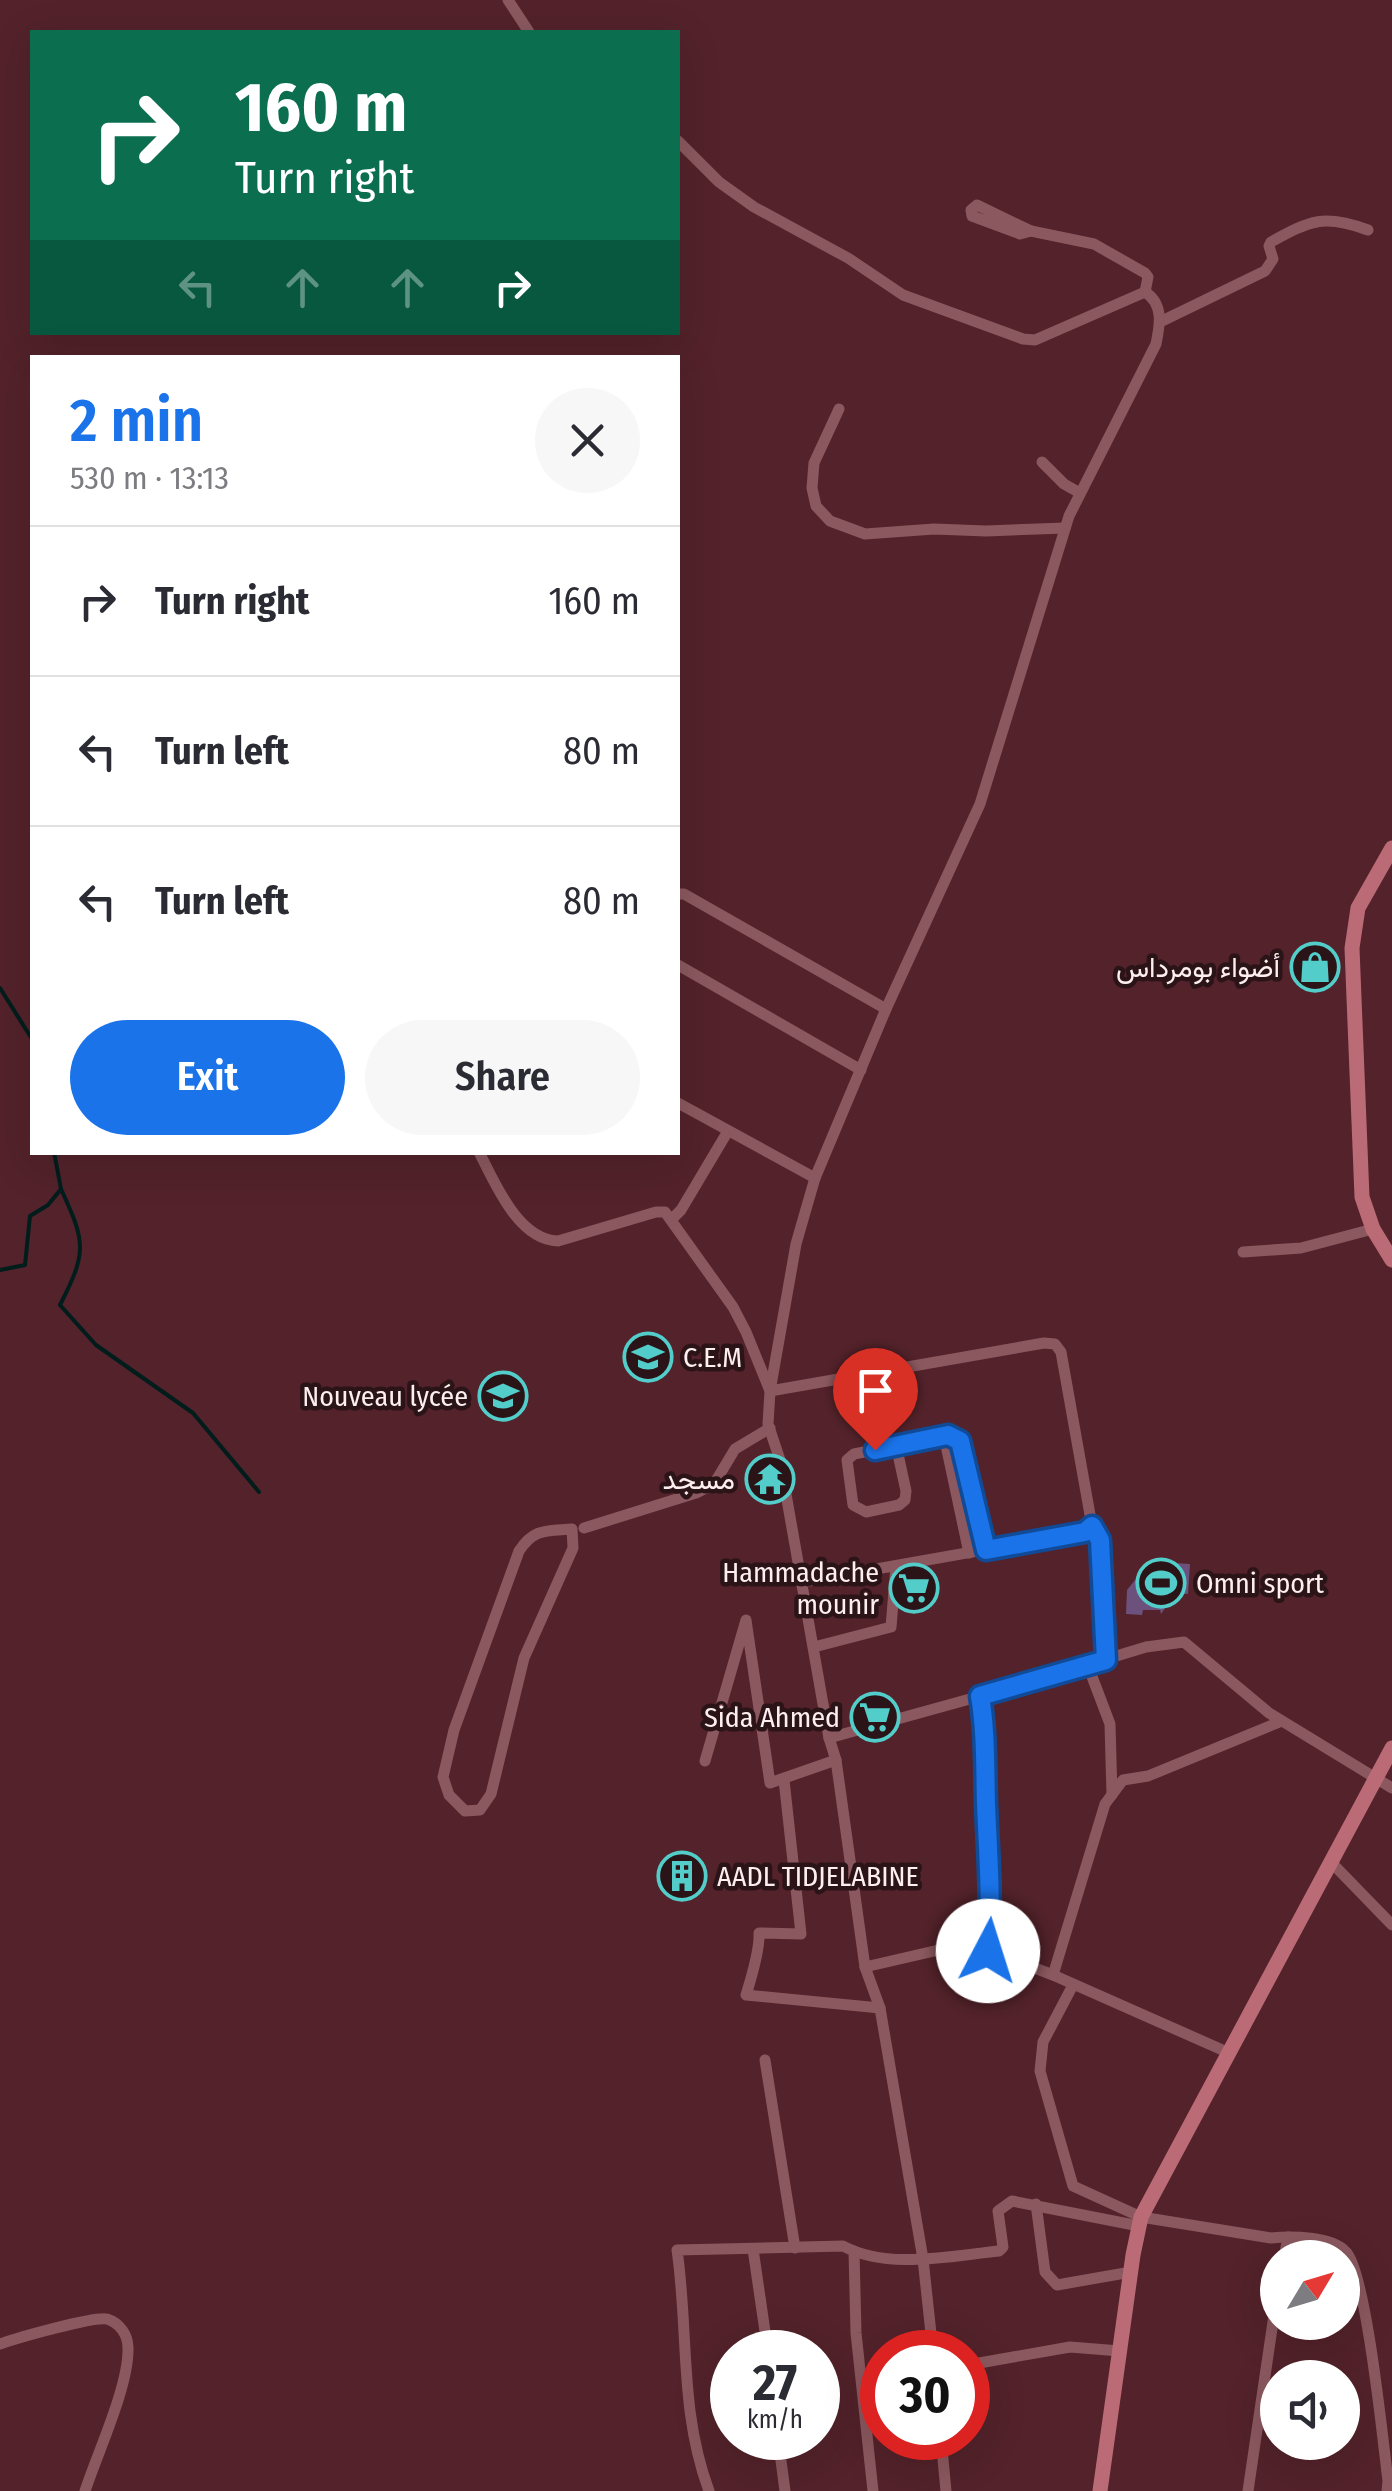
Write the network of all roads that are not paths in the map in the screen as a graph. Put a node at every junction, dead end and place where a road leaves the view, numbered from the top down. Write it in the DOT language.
graph roads {
  1 [pos="508,0"];
  2 [pos="528,30"];
  3 [pos="680,142"];
  4 [pos="1368,230"];
  5 [pos="1032,231"];
  6 [pos="1145,292"];
  7 [pos="1160,322"];
  8 [pos="840,409"];
  9 [pos="1042,462"];
  10 [pos="1080,492"];
  11 [pos="1065,528"];
  12 [pos="1392,848"];
  13 [pos="680,894"];
  14 [pos="680,967"];
  15 [pos="886,1008"];
  16 [pos="860,1070"];
  17 [pos="680,1105"];
  18 [pos="728,1132"];
  19 [pos="481,1155"];
  20 [pos="815,1178"];
  21 [pos="672,1219"];
  22 [pos="1373,1229"];
  23 [pos="1243,1252"];
  24 [pos="1392,1260"];
  25 [pos="770,1390"];
  26 [pos="770,1428"];
  27 [pos="944,1436"];
  28 [pos="896,1446"];
  29 [pos="1092,1526"];
  30 [pos="578,1529"];
  31 [pos="986,1550"];
  32 [pos="969,1553"];
  33 [pos="896,1566"];
  34 [pos="803,1582"];
  35 [pos="814,1647"];
  36 [pos="1106,1660"];
  37 [pos="1088,1666"];
  38 [pos="980,1696"];
  39 [pos="1282,1721"];
  40 [pos="828,1738"];
  41 [pos="1392,1748"];
  42 [pos="836,1760"];
  43 [pos="705,1761"];
  44 [pos="1375,1775"];
  45 [pos="784,1780"];
  46 [pos="1392,1788"];
  47 [pos="1112,1796"];
  48 [pos="1330,1861"];
  49 [pos="1392,1925"];
  50 [pos="988,1951"];
  51 [pos="866,1967"];
  52 [pos="1053,1975"];
  53 [pos="1073,1986"];
  54 [pos="880,2008"];
  55 [pos="1227,2052"];
  56 [pos="765,2060"];
  57 [pos="1036,2204"];
  58 [pos="1140,2222"];
  59 [pos="1288,2237"];
  60 [pos="1287,2240"];
  61 [pos="795,2248"];
  62 [pos="753,2249"];
  63 [pos="854,2251"];
  64 [pos="923,2259"];
  65 [pos="1131,2272"];
  66 [pos="765,2330"];
  67 [pos="931,2330"];
  68 [pos="1270,2340"];
  69 [pos="0,2344"];
  70 [pos="1120,2351"];
  71 [pos="990,2360"];
  72 [pos="781,2460"];
  73 [pos="943,2460"];
  74 [pos="84,2491"];
  75 [pos="709,2491"];
  76 [pos="786,2491"];
  77 [pos="873,2491"];
  78 [pos="946,2491"];
  79 [pos="1100,2491"];
  80 [pos="1248,2491"];
  81 [pos="1387,2491"];
  1 -- 2 [label="street"];
  3 -- 6 [label="street"];
  4 -- 7 [label="street"];
  5 -- 6 [label="street"];
  6 -- 7 [label="street"];
  7 -- 10 [label="street"];
  8 -- 11 [label="street"];
  9 -- 10 [label="street"];
  10 -- 11 [label="street"];
  11 -- 15 [label="street"];
  12 -- 22 [label="main road"];
  13 -- 15 [label="street"];
  14 -- 16 [label="street"];
  15 -- 16 [label="street"];
  16 -- 20 [label="street"];
  17 -- 18 [label="street"];
  18 -- 20 [label="street"];
  18 -- 21 [label="street"];
  19 -- 21 [label="street"];
  20 -- 25 [label="street"];
  21 -- 25 [label="street"];
  22 -- 23 [label="street"];
  22 -- 24 [label="main road"];
  25 -- 26 [label="street"];
  25 -- 29 [label="street"];
  26 -- 30 [label="street"];
  26 -- 34 [label="street"];
  27 -- 28 [label="street"];
  27 -- 31 [label="street"];
  27 -- 32 [label="street"];
  28 -- 28 [label="street"];
  29 -- 31 [label="street"];
  29 -- 36 [label="street"];
  30 -- 30 [label="street"];
  31 -- 32 [label="street"];
  32 -- 33 [label="street"];
  33 -- 34 [label="street"];
  33 -- 35 [label="street"];
  34 -- 35 [label="street"];
  35 -- 40 [label="street"];
  36 -- 37 [label="street"];
  36 -- 39 [label="street"];
  37 -- 38 [label="street"];
  37 -- 47 [label="street"];
  38 -- 40 [label="street"];
  38 -- 50 [label="street"];
  39 -- 44 [label="street"];
  39 -- 47 [label="street"];
  40 -- 42 [label="street"];
  41 -- 44 [label="main road"];
  42 -- 45 [label="street"];
  42 -- 51 [label="street"];
  43 -- 45 [label="street"];
  44 -- 46 [label="street"];
  44 -- 48 [label="main road"];
  45 -- 54 [label="street"];
  47 -- 52 [label="street"];
  48 -- 49 [label="street"];
  48 -- 55 [label="main road"];
  50 -- 51 [label="street"];
  50 -- 52 [label="street"];
  51 -- 54 [label="street"];
  52 -- 53 [label="street"];
  53 -- 55 [label="street"];
  53 -- 58 [label="street"];
  54 -- 64 [label="street"];
  55 -- 58 [label="main road"];
  56 -- 61 [label="street"];
  57 -- 58 [label="street"];
  57 -- 64 [label="street"];
  57 -- 65 [label="street"];
  58 -- 59 [label="street"];
  58 -- 65 [label="main road"];
  59 -- 60 [label="street"];
  59 -- 81 [label="street"];
  61 -- 62 [label="street"];
  61 -- 63 [label="street"];
  62 -- 66 [label="street"];
  62 -- 75 [label="street"];
  63 -- 64 [label="street"];
  63 -- 77 [label="street"];
  64 -- 67 [label="street"];
  65 -- 70 [label="main road"];
  68 -- 80 [label="street"];
  69 -- 74 [label="street"];
  70 -- 71 [label="street"];
  70 -- 79 [label="main road"];
  72 -- 76 [label="street"];
  73 -- 78 [label="street"];
}
